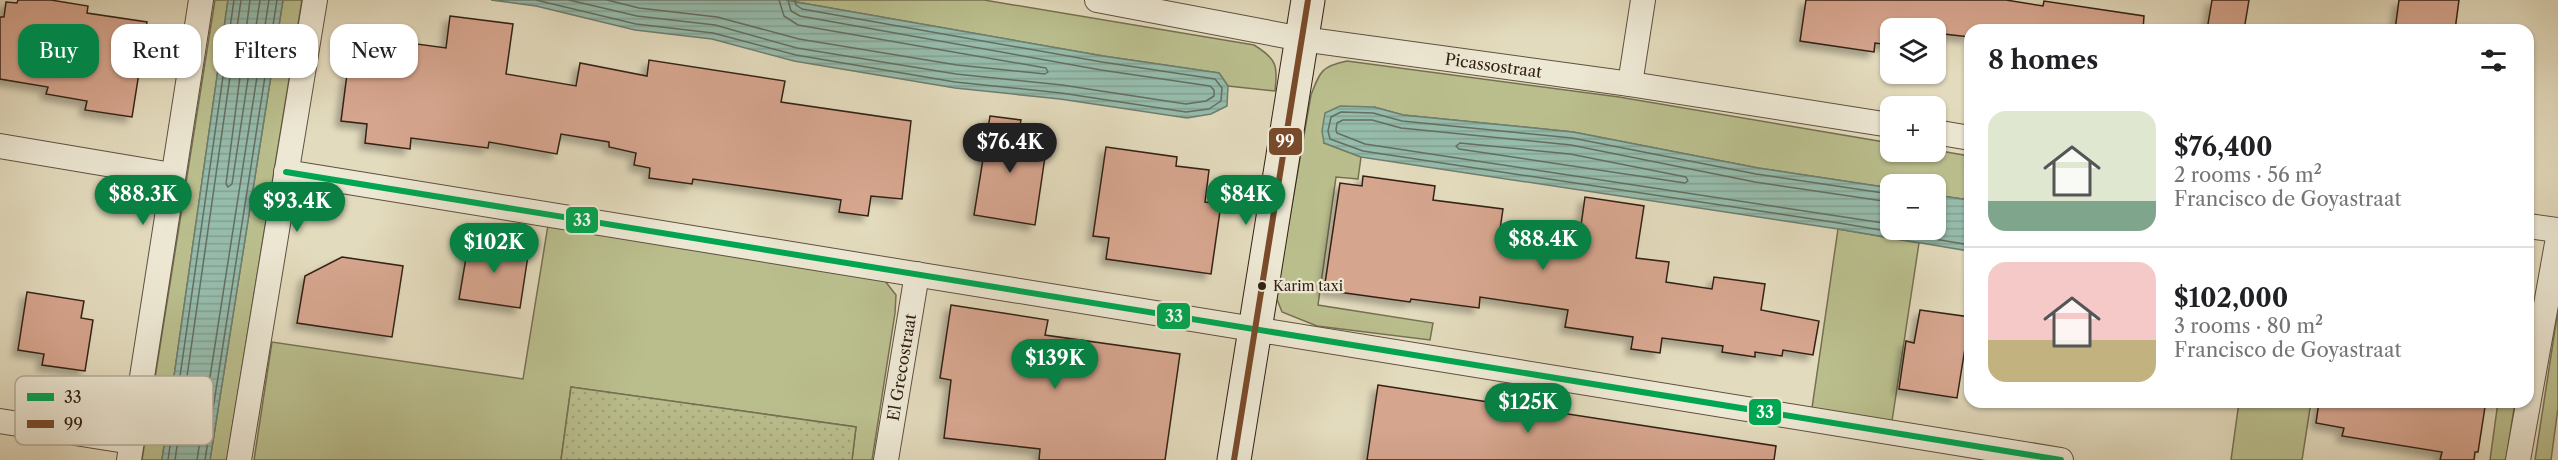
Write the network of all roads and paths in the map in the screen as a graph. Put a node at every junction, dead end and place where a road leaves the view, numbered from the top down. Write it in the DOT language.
graph roads {
  1 [pos="201,0"];
  2 [pos="315,0"];
  3 [pos="1097,0"];
  4 [pos="1308,0"];
  5 [pos="1643,0"];
  6 [pos="1302,39"];
  7 [pos="1630,84"];
  8 [pos="1880,123"];
  9 [pos="1946,134"];
  10 [pos="1964,137"];
  11 [pos="0,146"];
  12 [pos="286,172"];
  13 [pos="172,175"];
  14 [pos="2534,227"];
  15 [pos="2558,230"];
  16 [pos="2558,238"];
  17 [pos="916,274"];
  18 [pos="1256,328"];
  19 [pos="2534,371"];
  20 [pos="142,376"];
  21 [pos="2527,408"];
  22 [pos="0,421"];
  23 [pos="15,424"];
  24 [pos="105,445"];
  25 [pos="131,451"];
  26 [pos="239,460"];
  27 [pos="886,460"];
  28 [pos="1234,460"];
  29 [pos="2061,460"];
  30 [pos="2518,460"];
  1 -- 13 [label="street"];
  2 -- 12 [label="street"];
  3 -- 6 [label="street, Picassostraat"];
  4 -- 6 [label="street"];
  5 -- 7 [label="street"];
  6 -- 7 [label="street, Picassostraat"];
  6 -- 18 [label="street"];
  7 -- 8 [label="street, Picassostraat"];
  9 -- 10 [label="street"];
  11 -- 13 [label="street"];
  12 -- 17 [label="street"];
  12 -- 26 [label="street"];
  13 -- 20 [label="street"];
  14 -- 15 [label="street"];
  16 -- 19 [label="street"];
  17 -- 18 [label="street"];
  17 -- 27 [label="street, El Grecostraat"];
  18 -- 28 [label="street"];
  18 -- 29 [label="street"];
  21 -- 30 [label="street"];
  22 -- 23 [label="street"];
  24 -- 25 [label="street"];
}
